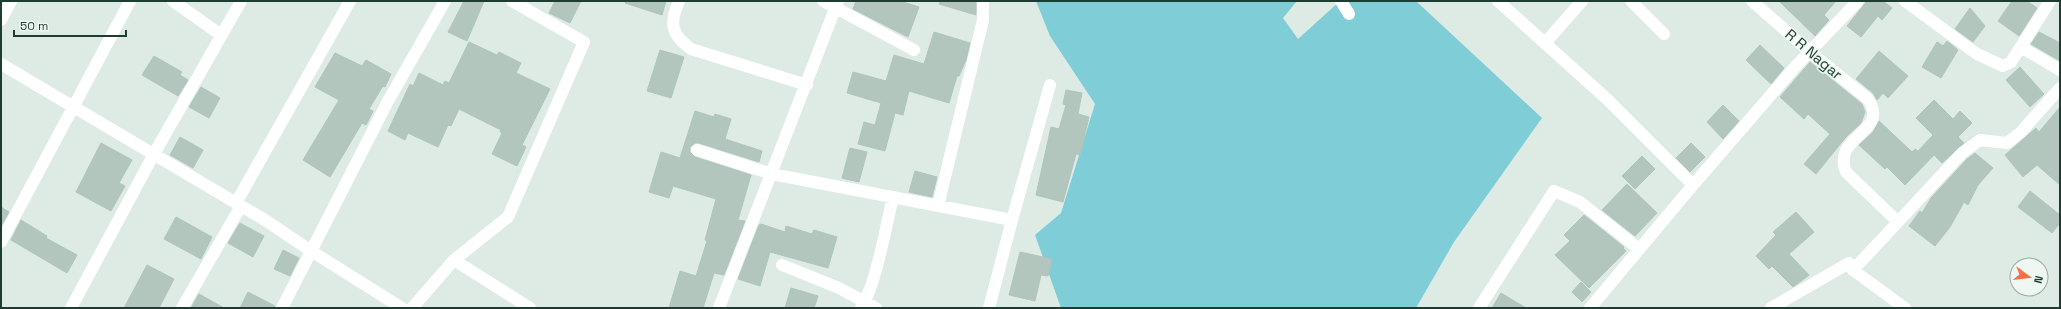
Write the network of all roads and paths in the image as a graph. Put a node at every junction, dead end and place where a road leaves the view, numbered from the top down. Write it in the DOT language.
graph roads {
  1 [pos="11,1"];
  2 [pos="130,1"];
  3 [pos="173,1"];
  4 [pos="241,1"];
  5 [pos="350,1"];
  6 [pos="445,1"];
  7 [pos="512,1"];
  8 [pos="679,1"];
  9 [pos="823,1"];
  10 [pos="983,1"];
  11 [pos="1341,1"];
  12 [pos="1498,1"];
  13 [pos="1582,1"];
  14 [pos="1631,1"];
  15 [pos="1752,1"];
  16 [pos="1858,1"];
  17 [pos="1905,1"];
  18 [pos="2050,1"];
  19 [pos="837,4"];
  20 [pos="1349,14"];
  21 [pos="1,20"];
  22 [pos="1664,34"];
  23 [pos="221,35"];
  24 [pos="1546,42"];
  25 [pos="2021,46"];
  26 [pos="914,50"];
  27 [pos="1810,52"];
  28 [pos="1,64"];
  29 [pos="2060,70"];
  30 [pos="807,85"];
  31 [pos="1050,85"];
  32 [pos="2060,88"];
  33 [pos="73,106"];
  34 [pos="697,150"];
  35 [pos="154,154"];
  36 [pos="772,174"];
  37 [pos="1693,186"];
  38 [pos="893,197"];
  39 [pos="238,204"];
  40 [pos="938,206"];
  41 [pos="1012,220"];
  42 [pos="1898,222"];
  43 [pos="1,242"];
  44 [pos="1639,250"];
  45 [pos="310,252"];
  46 [pos="454,260"];
  47 [pos="782,265"];
  48 [pos="1853,270"];
  49 [pos="385,304"];
  50 [pos="863,305"];
  51 [pos="70,308"];
  52 [pos="182,308"];
  53 [pos="282,308"];
  54 [pos="402,308"];
  55 [pos="412,308"];
  56 [pos="530,308"];
  57 [pos="719,308"];
  58 [pos="876,308"];
  59 [pos="989,308"];
  60 [pos="1479,308"];
  61 [pos="1590,308"];
  62 [pos="1771,308"];
  63 [pos="1904,308"];
  1 -- 21 [label="street"];
  2 -- 33 [label="street"];
  3 -- 23 [label="street"];
  4 -- 23 [label="street"];
  5 -- 39 [label="street"];
  6 -- 45 [label="street"];
  7 -- 46 [label="street"];
  8 -- 30 [label="street"];
  9 -- 19 [label="street"];
  10 -- 40 [label="street"];
  11 -- 20 [label="street"];
  12 -- 24 [label="street"];
  13 -- 24 [label="street"];
  14 -- 22 [label="street"];
  15 -- 27 [label="street, R R Nagar"];
  16 -- 27 [label="street"];
  17 -- 25 [label="street"];
  18 -- 25 [label="street"];
  19 -- 26 [label="street"];
  19 -- 30 [label="street"];
  23 -- 35 [label="street"];
  24 -- 37 [label="street"];
  25 -- 29 [label="street"];
  27 -- 37 [label="street"];
  27 -- 42 [label="street, R R Nagar"];
  28 -- 33 [label="street"];
  30 -- 36 [label="street"];
  31 -- 41 [label="street"];
  32 -- 42 [label="street"];
  33 -- 35 [label="street"];
  33 -- 43 [label="street"];
  34 -- 36 [label="street"];
  35 -- 39 [label="street"];
  35 -- 51 [label="street"];
  36 -- 38 [label="street"];
  36 -- 57 [label="street"];
  37 -- 44 [label="street"];
  38 -- 40 [label="street"];
  38 -- 50 [label="street"];
  39 -- 45 [label="street"];
  39 -- 52 [label="street"];
  40 -- 41 [label="street"];
  41 -- 59 [label="street"];
  42 -- 48 [label="street"];
  44 -- 60 [label="street"];
  44 -- 61 [label="street"];
  45 -- 49 [label="street"];
  45 -- 53 [label="street"];
  46 -- 55 [label="street"];
  46 -- 56 [label="street"];
  47 -- 50 [label="street"];
  48 -- 62 [label="street"];
  48 -- 63 [label="street"];
  49 -- 54 [label="street"];
  50 -- 58 [label="street"];
}
